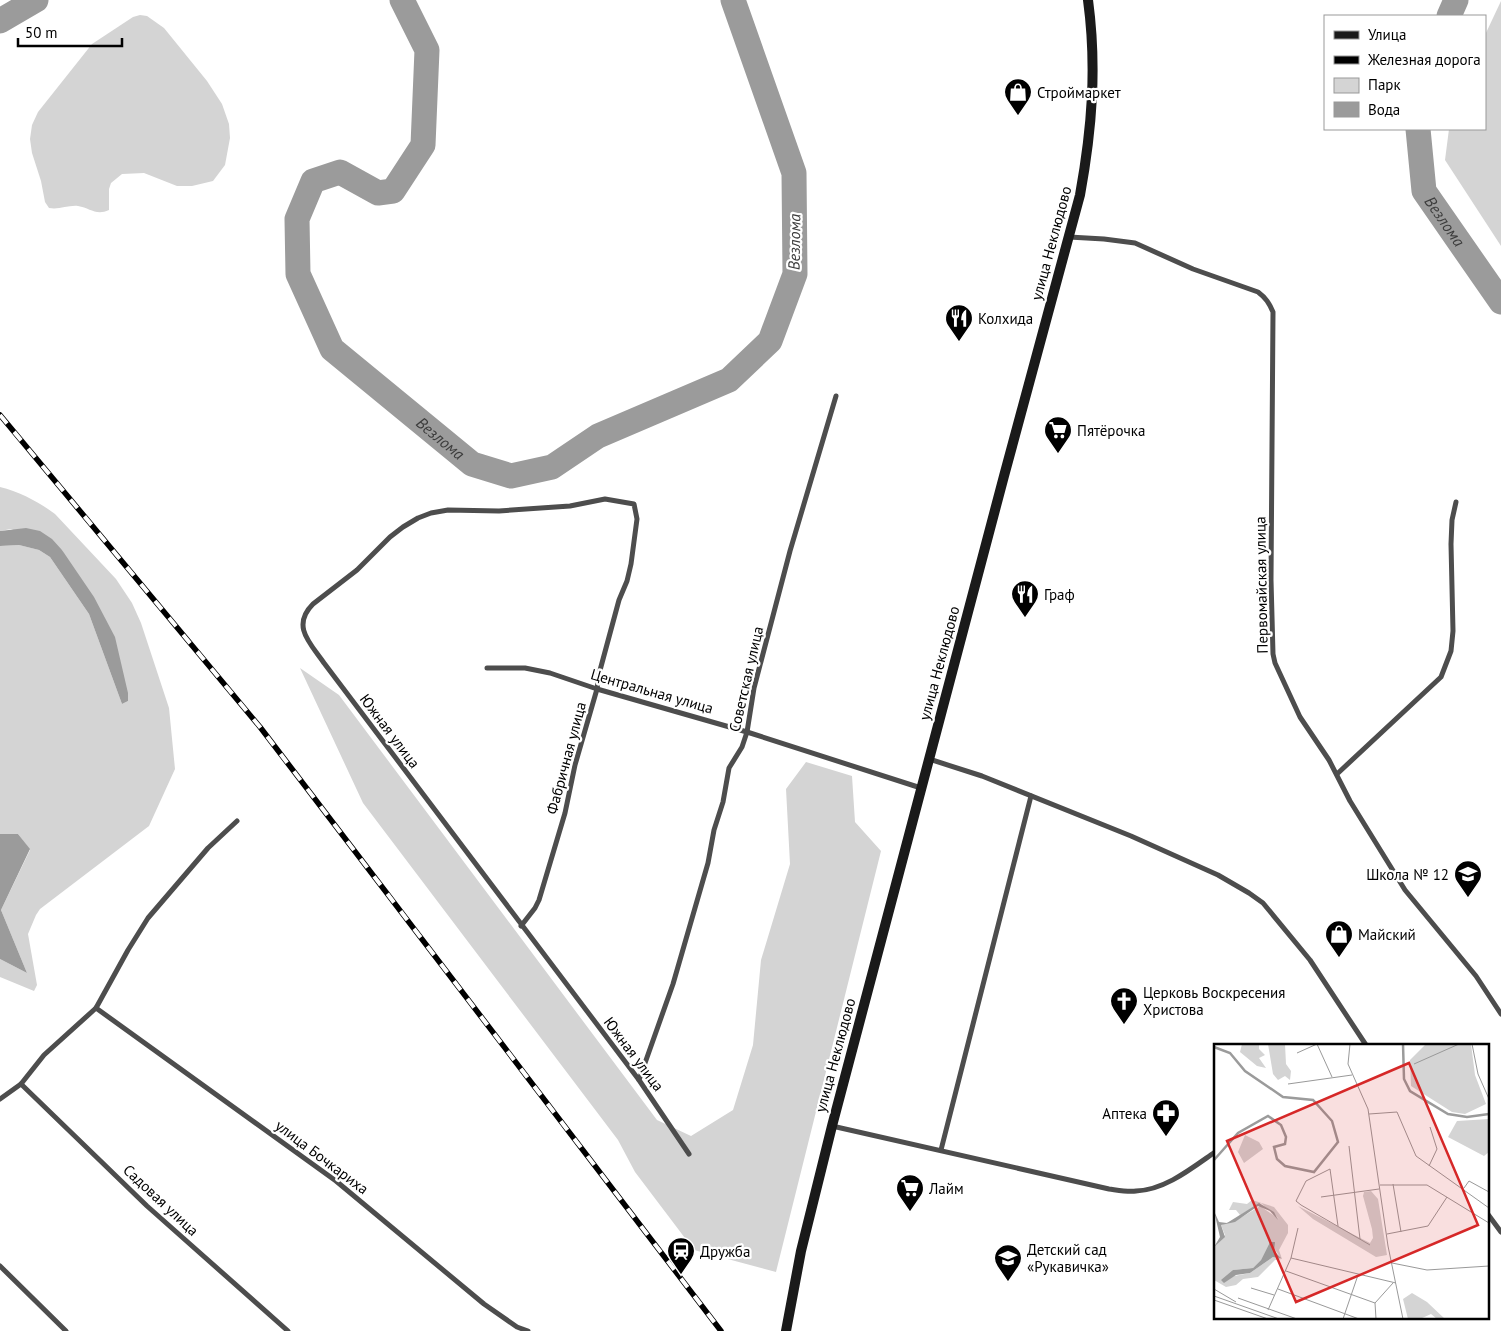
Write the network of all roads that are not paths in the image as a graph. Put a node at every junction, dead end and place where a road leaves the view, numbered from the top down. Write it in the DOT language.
graph roads {
  1 [pos="1088,0"];
  2 [pos="1069,237"];
  3 [pos="836,396"];
  4 [pos="1456,502"];
  5 [pos="634,504"];
  6 [pos="487,668"];
  7 [pos="597,689"];
  8 [pos="747,732"];
  9 [pos="929,759"];
  10 [pos="1337,774"];
  11 [pos="921,788"];
  12 [pos="1032,796"];
  13 [pos="237,821"];
  14 [pos="521,926"];
  15 [pos="96,1008"];
  16 [pos="1501,1014"];
  17 [pos="1365,1044"];
  18 [pos="639,1080"];
  19 [pos="21,1084"];
  20 [pos="0,1099"];
  21 [pos="832,1126"];
  22 [pos="941,1150"];
  23 [pos="1214,1153"];
  24 [pos="689,1154"];
  25 [pos="1488,1214"];
  26 [pos="1501,1232"];
  27 [pos="0,1266"];
  28 [pos="515,1329"];
  29 [pos="66,1331"];
  30 [pos="288,1331"];
  31 [pos="528,1331"];
  32 [pos="786,1331"];
  1 -- 2 [label="main road, улица Неклюдово"];
  2 -- 9 [label="main road, улица Неклюдово"];
  2 -- 10 [label="street, Первомайская улица"];
  3 -- 8 [label="street, Советская улица"];
  4 -- 10 [label="street"];
  5 -- 7 [label="street, Фабричная улица"];
  5 -- 14 [label="street, Южная улица"];
  6 -- 7 [label="street, Центральная улица"];
  7 -- 8 [label="street, Центральная улица"];
  7 -- 14 [label="street, Фабричная улица"];
  8 -- 11 [label="street, Центральная улица"];
  8 -- 18 [label="street, Советская улица"];
  9 -- 11 [label="main road, улица Неклюдово"];
  9 -- 12 [label="street"];
  10 -- 16 [label="street, Первомайская улица"];
  11 -- 21 [label="main road, улица Неклюдово"];
  12 -- 17 [label="street"];
  12 -- 22 [label="street"];
  13 -- 15 [label="street"];
  14 -- 18 [label="street, Южная улица"];
  15 -- 19 [label="street"];
  15 -- 28 [label="street, улица Бочкариха"];
  18 -- 24 [label="street, Южная улица"];
  19 -- 20 [label="street"];
  19 -- 30 [label="street, Садовая улица"];
  21 -- 22 [label="street"];
  21 -- 32 [label="main road, улица Неклюдово"];
  22 -- 23 [label="street"];
  25 -- 26 [label="street"];
  27 -- 29 [label="street"];
  28 -- 31 [label="street, улица Бочкариха"];
}
